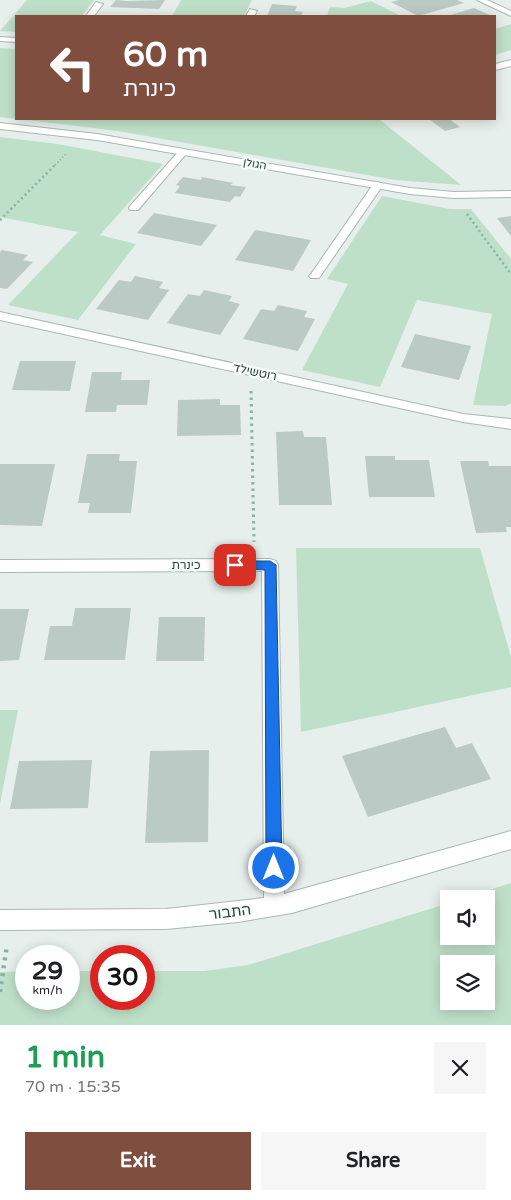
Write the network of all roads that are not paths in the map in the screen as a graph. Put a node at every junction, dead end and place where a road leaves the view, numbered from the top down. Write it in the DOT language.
graph roads {
  1 [pos="481,0"];
  2 [pos="100,4"];
  3 [pos="511,14"];
  4 [pos="91,15"];
  5 [pos="0,39"];
  6 [pos="15,40"];
  7 [pos="511,63"];
  8 [pos="496,67"];
  9 [pos="0,126"];
  10 [pos="184,152"];
  11 [pos="378,186"];
  12 [pos="511,194"];
  13 [pos="134,208"];
  14 [pos="315,276"];
  15 [pos="0,316"];
  16 [pos="511,424"];
  17 [pos="0,566"];
  18 [pos="511,840"];
  19 [pos="274,906"];
  20 [pos="6,920"];
  1 -- 3 [label="street"];
  2 -- 4 [label="street"];
  5 -- 6 [label="street"];
  7 -- 8 [label="street"];
  9 -- 10 [label="street, הגולן"];
  10 -- 11 [label="street, הגולן"];
  10 -- 13 [label="street"];
  11 -- 12 [label="street, הגולן"];
  11 -- 14 [label="street"];
  15 -- 16 [label="street, רוטשילד"];
  17 -- 19 [label="street, כינרת"];
  18 -- 19 [label="street, התבור"];
  19 -- 20 [label="street, התבור"];
}
